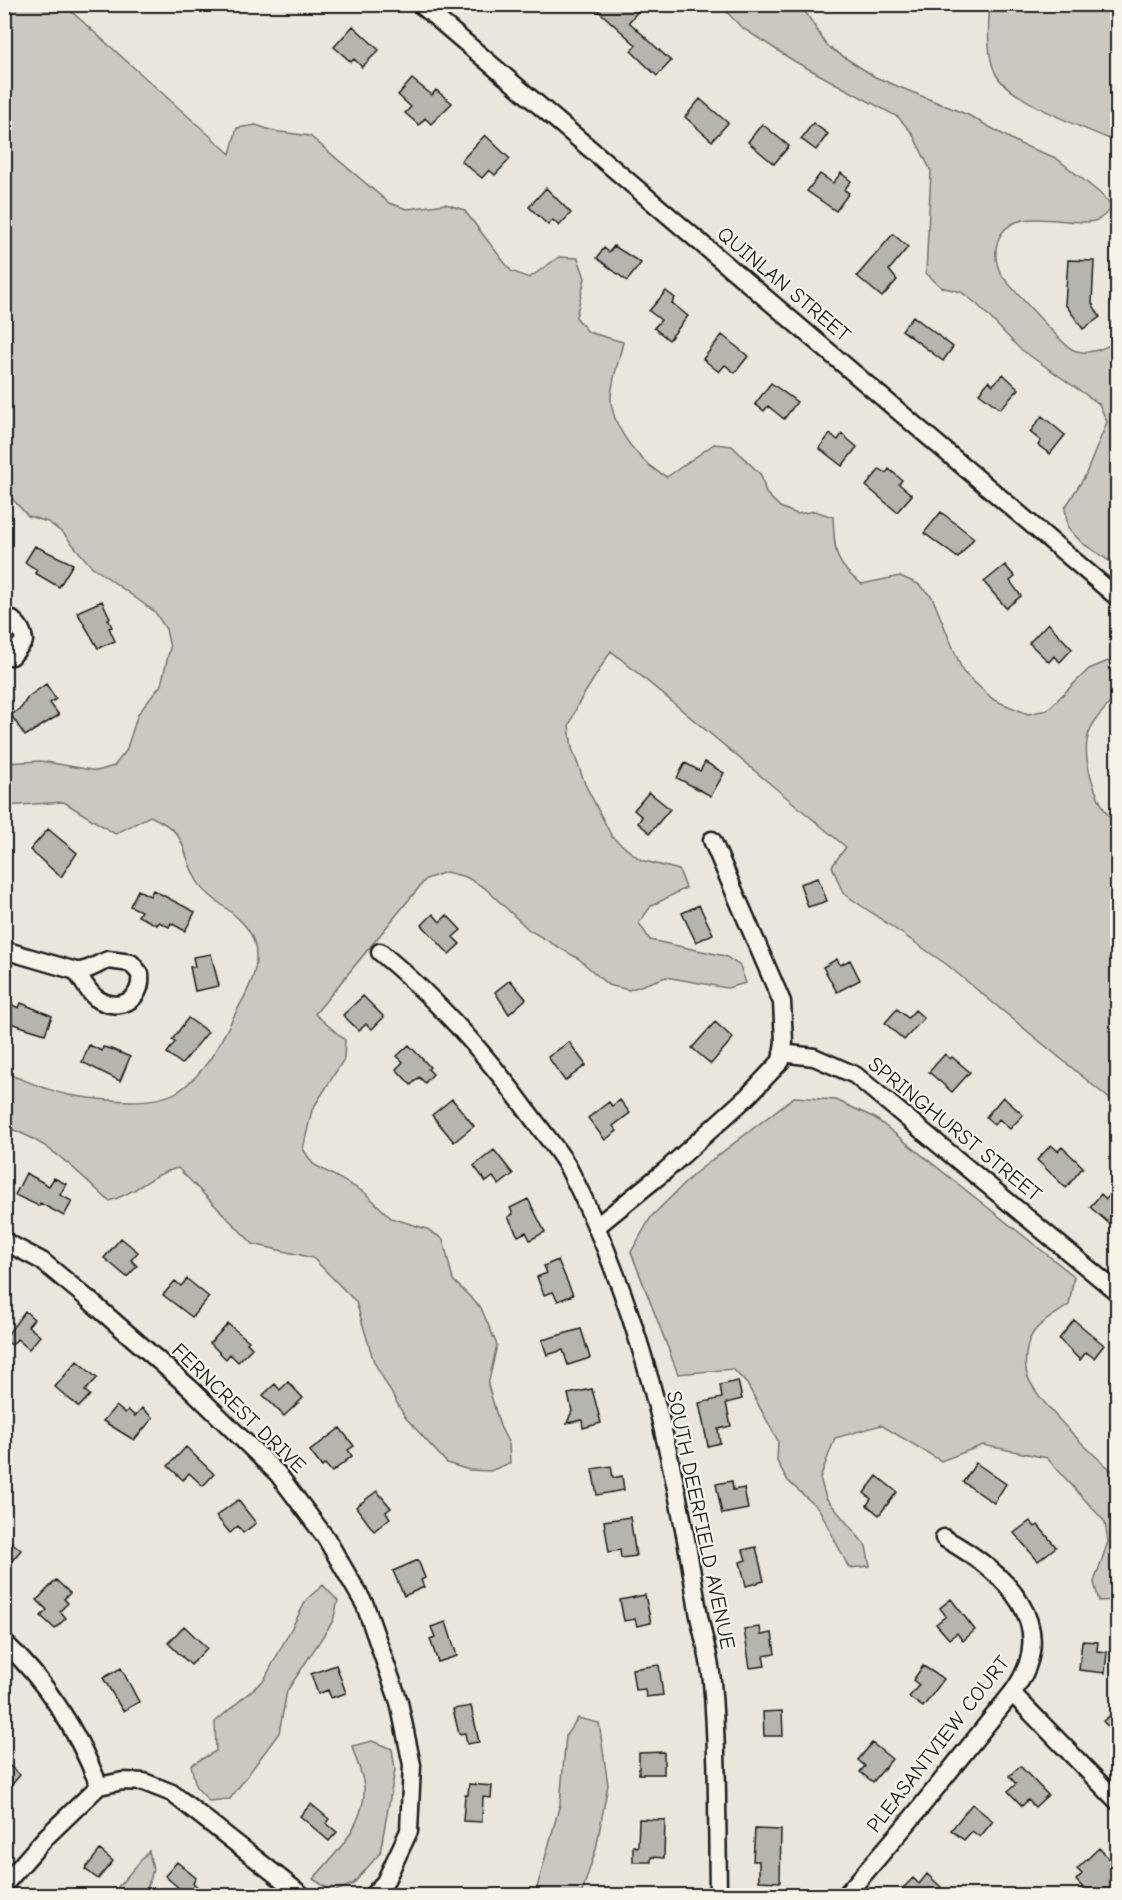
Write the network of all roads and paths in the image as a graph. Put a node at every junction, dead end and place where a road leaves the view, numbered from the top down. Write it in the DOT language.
graph roads {
  1 [pos="420,4"];
  2 [pos="1118,598"];
  3 [pos="4,615"];
  4 [pos="4,656"];
  5 [pos="712,840"];
  6 [pos="4,950"];
  7 [pos="380,952"];
  8 [pos="76,971"];
  9 [pos="782,1053"];
  10 [pos="596,1227"];
  11 [pos="4,1241"];
  12 [pos="1118,1293"];
  13 [pos="944,1538"];
  14 [pos="4,1642"];
  15 [pos="1012,1692"];
  16 [pos="99,1786"];
  17 [pos="1118,1802"];
  18 [pos="4,1885"];
  19 [pos="303,1896"];
  20 [pos="372,1896"];
  21 [pos="718,1896"];
  22 [pos="845,1896"];
  1 -- 2 [label="street, QUINLAN STREET"];
  3 -- 4 [label="street"];
  5 -- 9 [label="street"];
  6 -- 8 [label="street"];
  7 -- 10 [label="street, SOUTH DEERFIELD AVENUE"];
  9 -- 10 [label="street"];
  9 -- 12 [label="street, SPRINGHURST STREET"];
  10 -- 21 [label="street, SOUTH DEERFIELD AVENUE"];
  11 -- 20 [label="street, FERNCREST DRIVE"];
  13 -- 15 [label="street, PLEASANTVIEW COURT"];
  14 -- 16 [label="street"];
  15 -- 17 [label="street"];
  15 -- 22 [label="street, PLEASANTVIEW COURT"];
  16 -- 18 [label="street"];
  16 -- 19 [label="street"];
}
